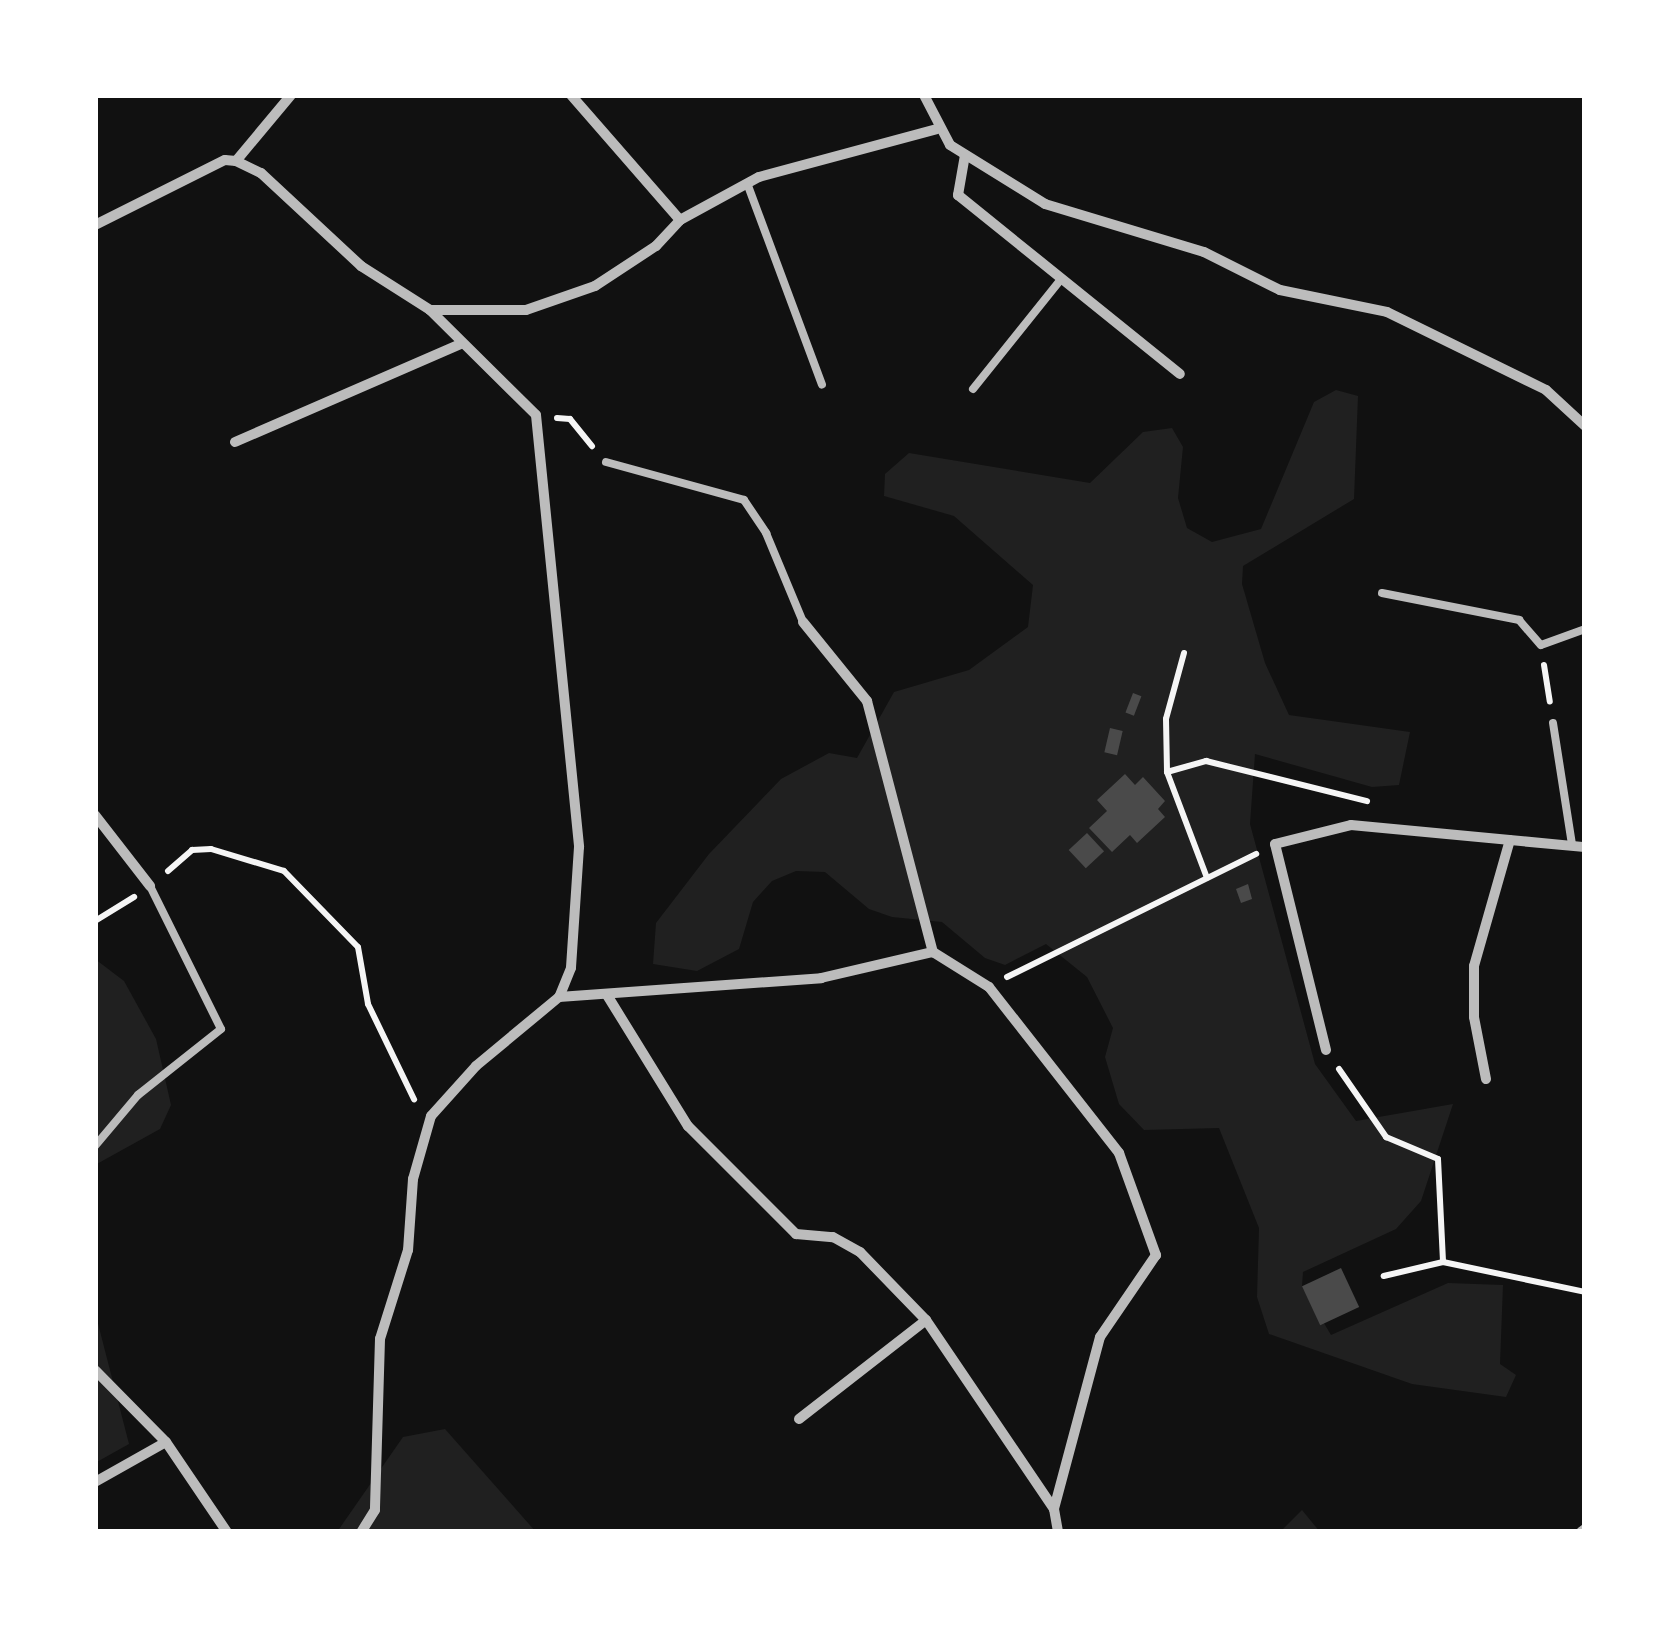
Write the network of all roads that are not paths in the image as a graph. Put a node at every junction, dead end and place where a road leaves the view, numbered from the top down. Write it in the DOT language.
graph roads {
  1 [pos="291,95"];
  2 [pos="571,95"];
  3 [pos="924,95"];
  4 [pos="936,129"];
  5 [pos="965,155"];
  6 [pos="236,161"];
  7 [pos="747,183"];
  8 [pos="95,208"];
  9 [pos="680,220"];
  10 [pos="99,223"];
  11 [pos="1062,278"];
  12 [pos="430,310"];
  13 [pos="460,344"];
  14 [pos="1180,374"];
  15 [pos="822,385"];
  16 [pos="974,389"];
  17 [pos="1585,426"];
  18 [pos="235,442"];
  19 [pos="606,462"];
  20 [pos="1382,593"];
  21 [pos="803,622"];
  22 [pos="1585,629"];
  23 [pos="1553,723"];
  24 [pos="95,815"];
  25 [pos="1510,840"];
  26 [pos="1572,844"];
  27 [pos="1585,847"];
  28 [pos="150,886"];
  29 [pos="933,952"];
  30 [pos="607,995"];
  31 [pos="559,997"];
  32 [pos="1326,1050"];
  33 [pos="1486,1079"];
  34 [pos="95,1146"];
  35 [pos="926,1320"];
  36 [pos="95,1370"];
  37 [pos="799,1420"];
  38 [pos="166,1442"];
  39 [pos="95,1482"];
  40 [pos="1054,1509"];
  41 [pos="227,1532"];
  42 [pos="361,1532"];
  43 [pos="1058,1532"];
  1 -- 6 [label="street"];
  2 -- 9 [label="street"];
  3 -- 4 [label="street"];
  4 -- 5 [label="street"];
  4 -- 7 [label="street"];
  5 -- 11 [label="street"];
  5 -- 17 [label="street"];
  6 -- 10 [label="street"];
  6 -- 12 [label="street"];
  7 -- 9 [label="street"];
  7 -- 15 [label="lane"];
  8 -- 10 [label="street"];
  9 -- 12 [label="street"];
  11 -- 14 [label="street"];
  11 -- 16 [label="lane"];
  12 -- 13 [label="street"];
  13 -- 18 [label="street"];
  13 -- 31 [label="street"];
  19 -- 21 [label="lane"];
  20 -- 22 [label="lane"];
  21 -- 29 [label="street"];
  23 -- 26 [label="lane"];
  24 -- 28 [label="street"];
  25 -- 26 [label="street"];
  25 -- 32 [label="street"];
  25 -- 33 [label="street"];
  26 -- 27 [label="street"];
  28 -- 34 [label="lane"];
  29 -- 30 [label="street"];
  29 -- 40 [label="street"];
  30 -- 31 [label="street"];
  30 -- 35 [label="street"];
  31 -- 42 [label="street"];
  35 -- 37 [label="street"];
  35 -- 40 [label="street"];
  36 -- 38 [label="street"];
  38 -- 39 [label="street"];
  38 -- 41 [label="street"];
  40 -- 43 [label="street"];
}
